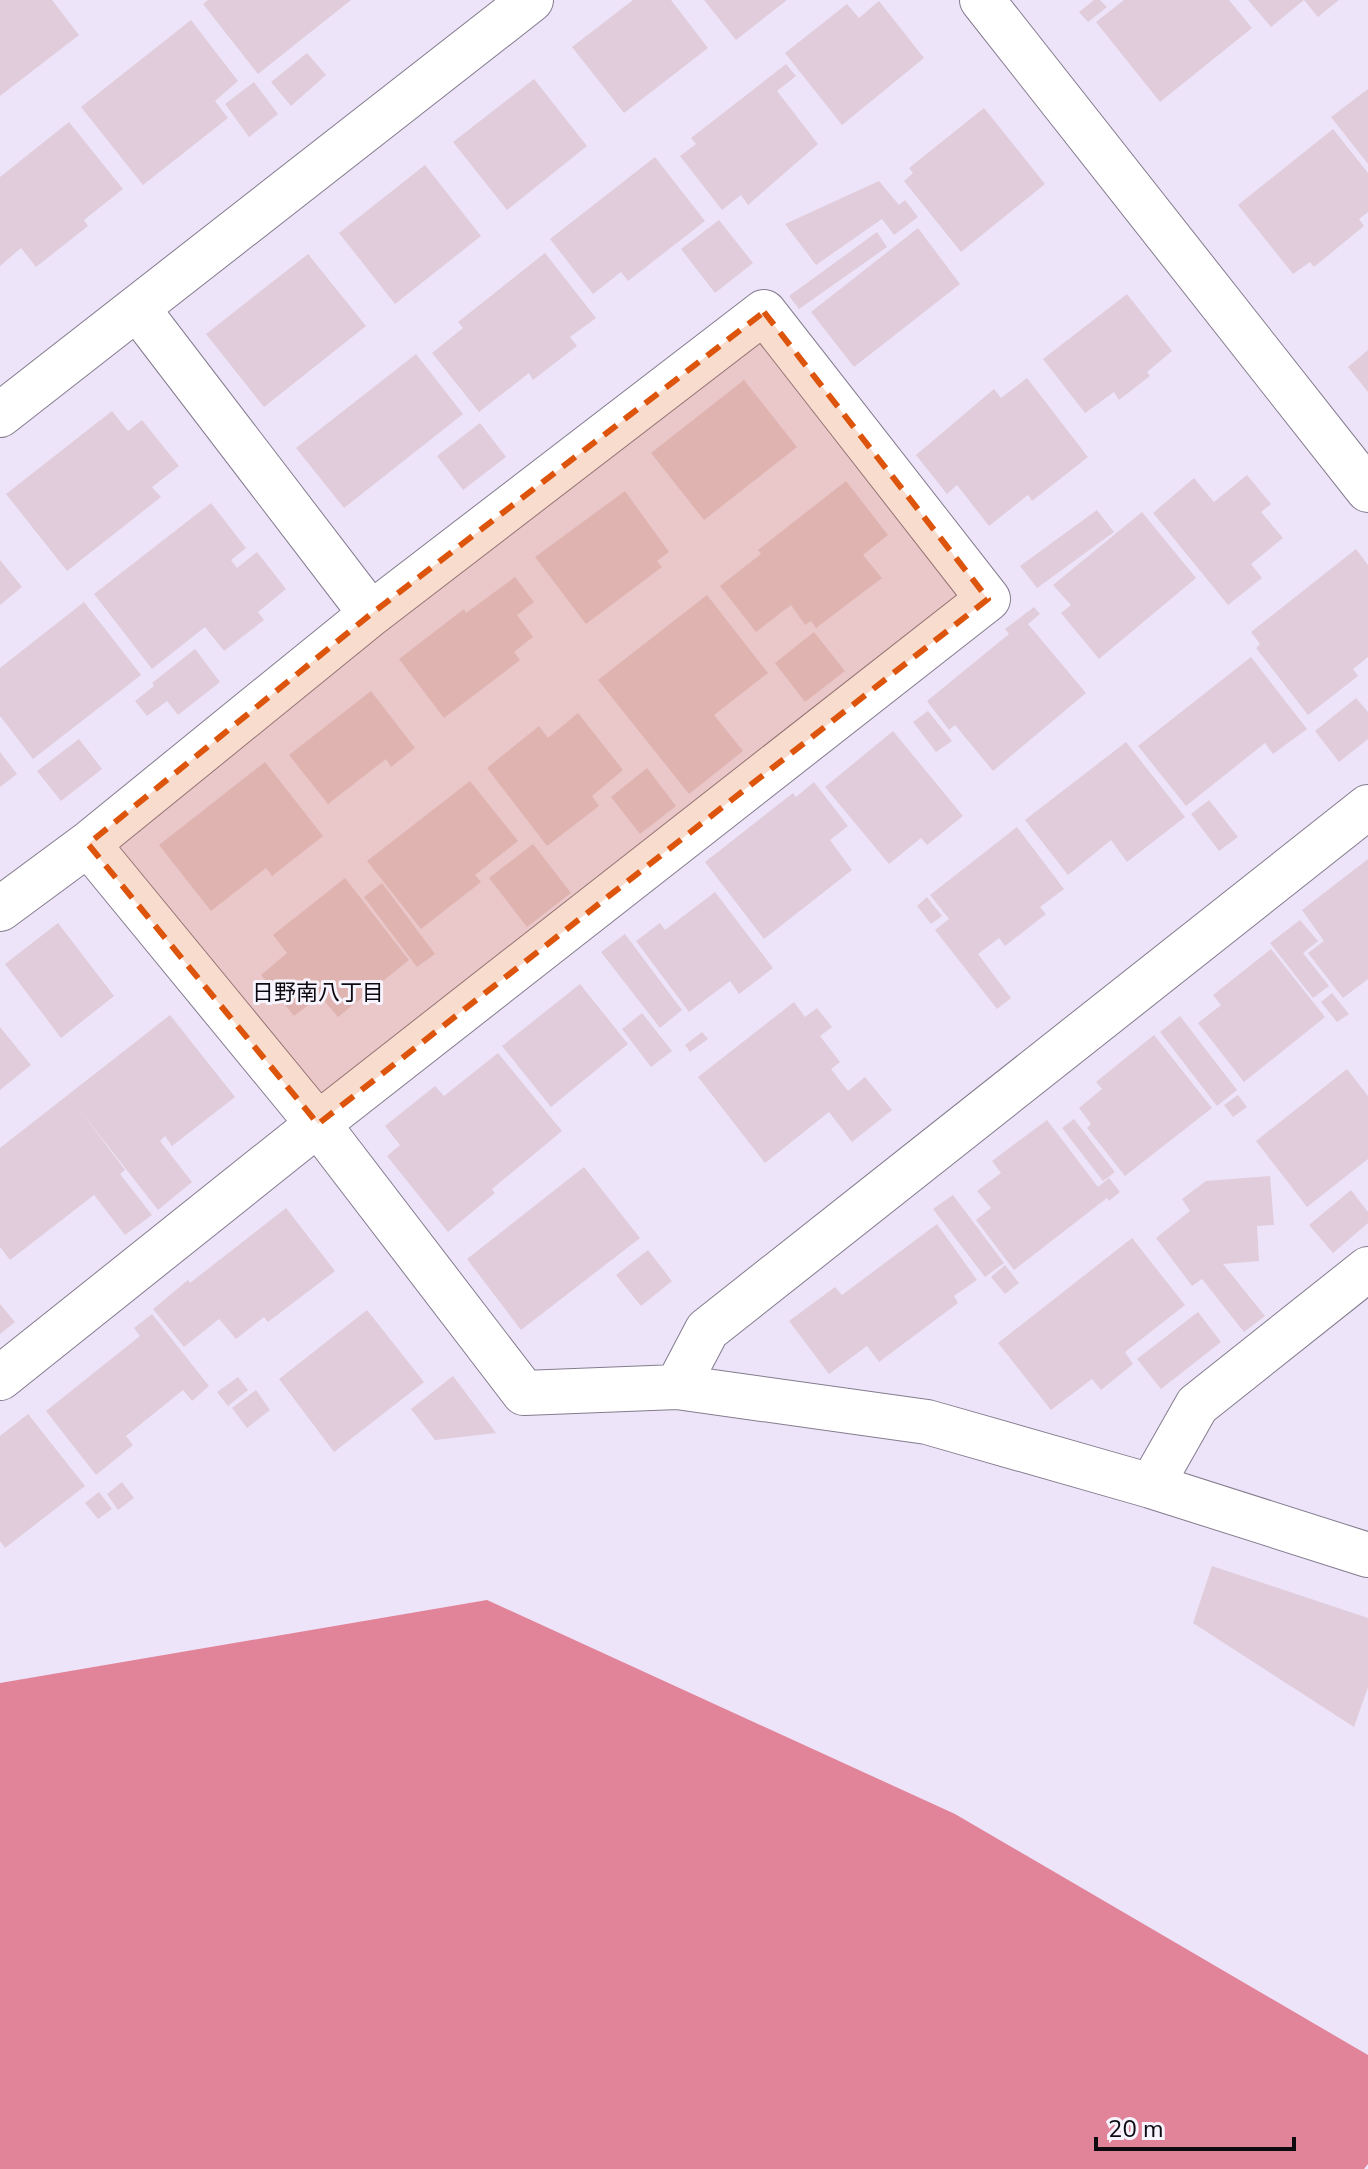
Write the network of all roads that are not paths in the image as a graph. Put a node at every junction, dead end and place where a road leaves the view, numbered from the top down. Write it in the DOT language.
graph roads {
  1 [pos="531,0"];
  2 [pos="982,0"];
  3 [pos="137,308"];
  4 [pos="0,415"];
  5 [pos="1368,490"];
  6 [pos="371,614"];
  7 [pos="1368,807"];
  8 [pos="88,844"];
  9 [pos="0,909"];
  10 [pos="318,1124"];
  11 [pos="1368,1269"];
  12 [pos="0,1378"];
  13 [pos="677,1387"];
  14 [pos="1151,1486"];
  15 [pos="1368,1555"];
  1 -- 3 [label="street"];
  2 -- 5 [label="street"];
  3 -- 4 [label="street"];
  3 -- 6 [label="street"];
  6 -- 8 [label="street"];
  6 -- 10 [label="street"];
  7 -- 13 [label="street"];
  8 -- 9 [label="street"];
  8 -- 10 [label="street"];
  10 -- 12 [label="street"];
  10 -- 13 [label="street"];
  11 -- 14 [label="street"];
  13 -- 14 [label="street"];
  14 -- 15 [label="street"];
}
